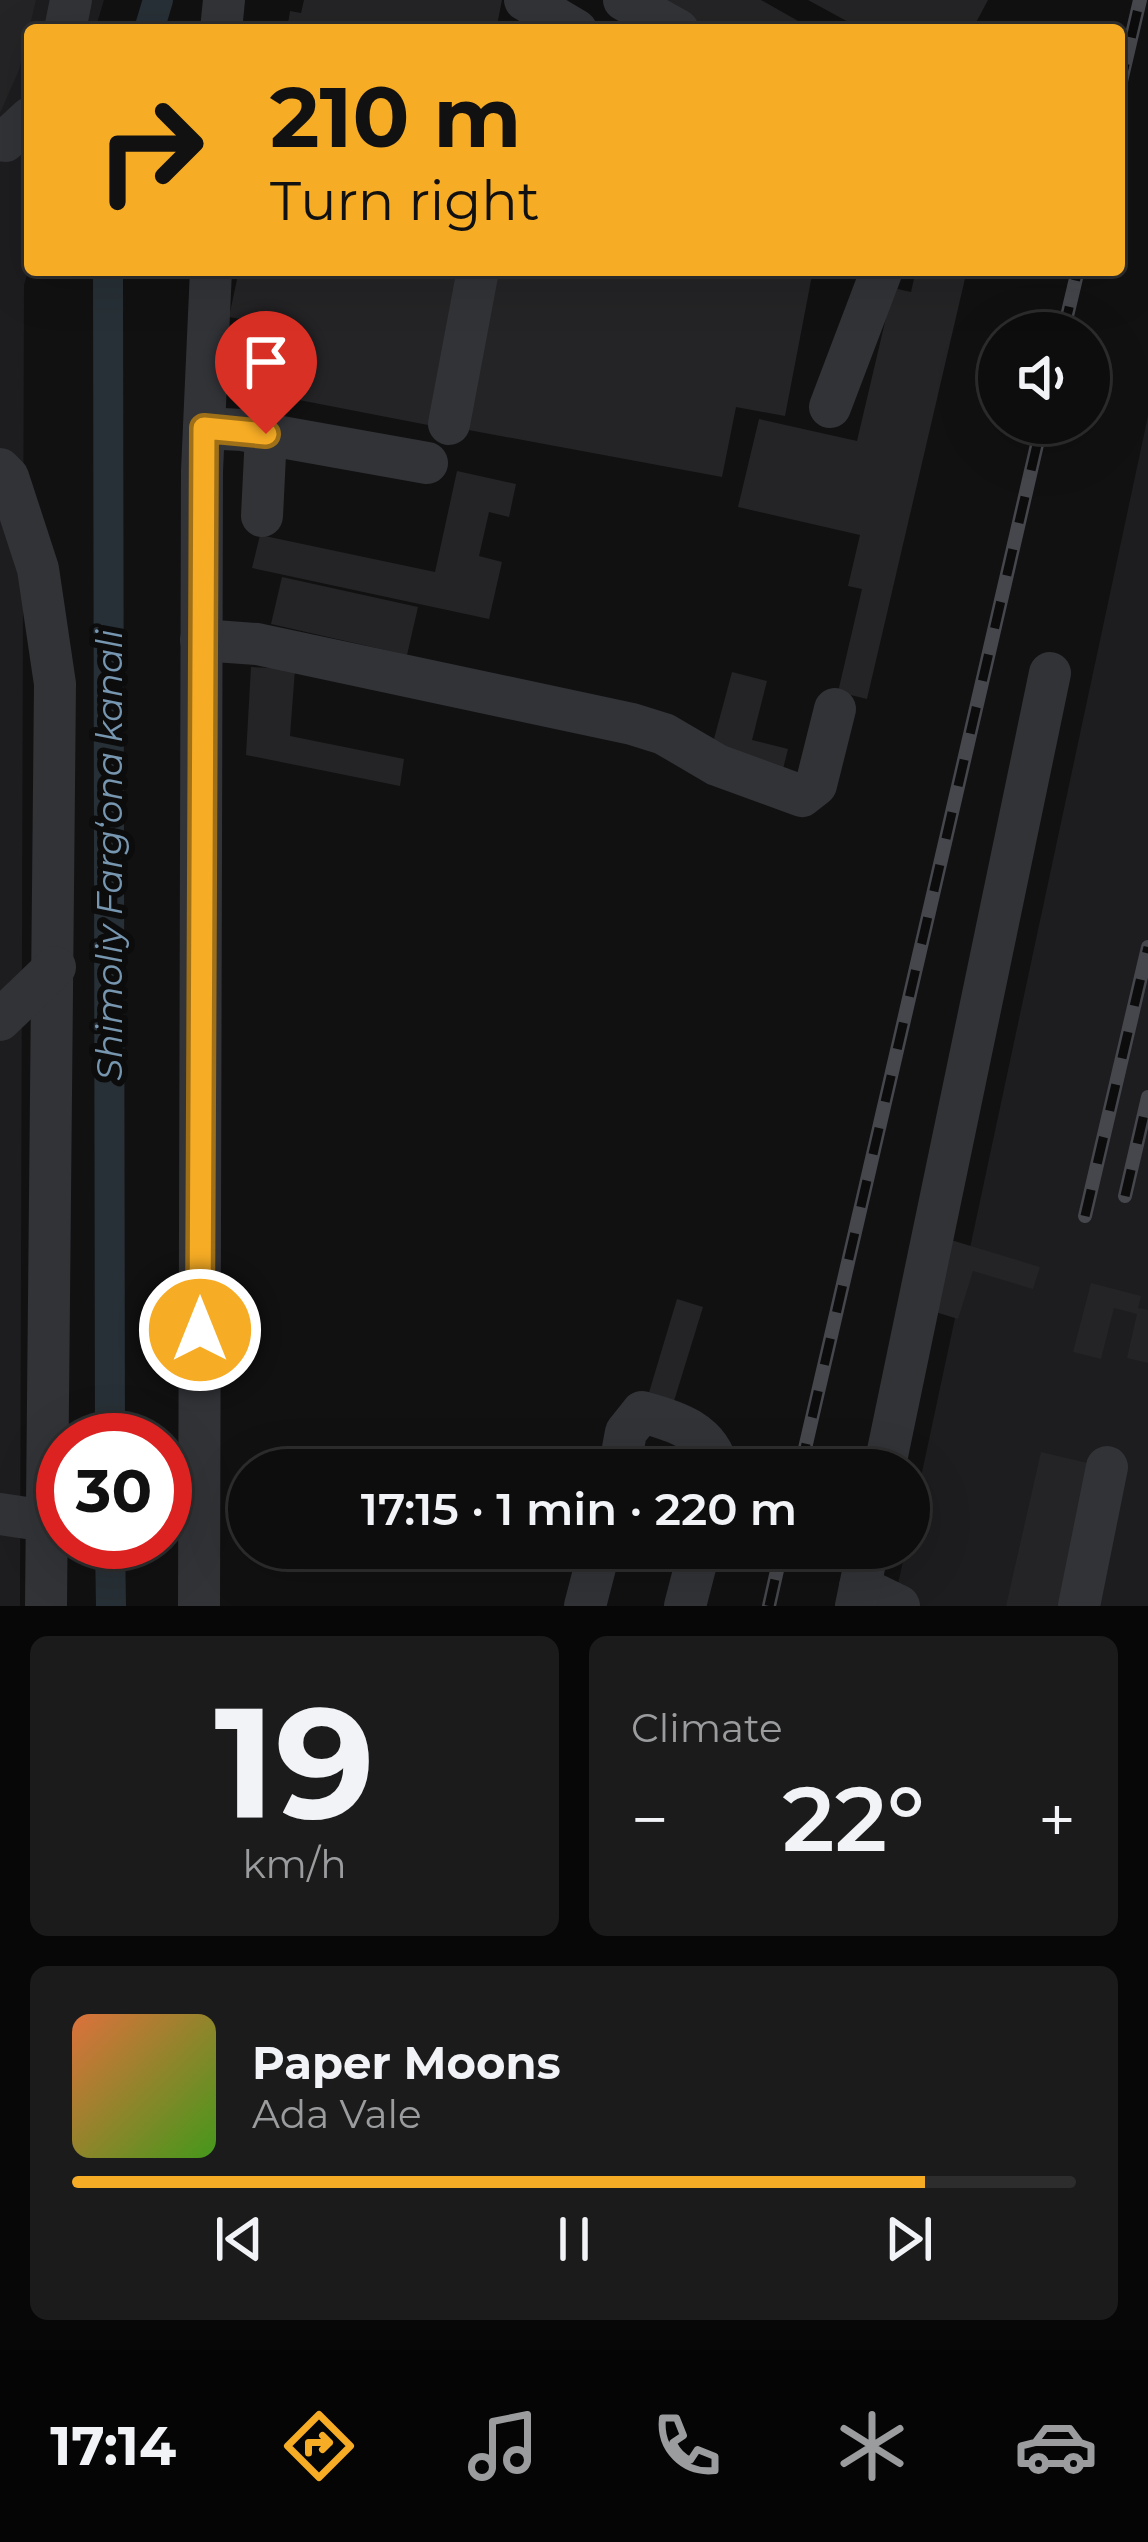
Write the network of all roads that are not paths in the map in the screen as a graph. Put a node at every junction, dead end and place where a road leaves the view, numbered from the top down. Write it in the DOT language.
graph roads {
  1 [pos="521,0"];
  2 [pos="624,0"];
  3 [pos="565,24"];
  4 [pos="667,24"];
  5 [pos="24,124"];
  6 [pos="0,140"];
  7 [pos="211,276"];
  8 [pos="477,276"];
  9 [pos="880,276"];
  10 [pos="830,407"];
  11 [pos="449,424"];
  12 [pos="204,428"];
  13 [pos="266,434"];
  14 [pos="427,463"];
  15 [pos="0,470"];
  16 [pos="262,516"];
  17 [pos="201,640"];
  18 [pos="1050,673"];
  19 [pos="835,710"];
  20 [pos="55,967"];
  21 [pos="0,1020"];
  22 [pos="49,1413"];
  23 [pos="623,1449"];
  24 [pos="709,1449"];
  25 [pos="888,1449"];
  26 [pos="1107,1467"];
  27 [pos="0,1514"];
  28 [pos="36,1519"];
  29 [pos="46,1569"];
  30 [pos="595,1569"];
  31 [pos="695,1569"];
  32 [pos="861,1580"];
  33 [pos="46,1606"];
  34 [pos="199,1606"];
  35 [pos="585,1606"];
  36 [pos="685,1606"];
  37 [pos="899,1606"];
  38 [pos="1079,1606"];
  1 -- 3 [label="street"];
  2 -- 4 [label="street"];
  5 -- 6 [label="street"];
  7 -- 12 [label="street"];
  8 -- 11 [label="street"];
  9 -- 10 [label="street"];
  12 -- 13 [label="street"];
  12 -- 17 [label="street"];
  13 -- 14 [label="street"];
  13 -- 16 [label="street"];
  15 -- 20 [label="street"];
  17 -- 19 [label="street"];
  17 -- 34 [label="street"];
  18 -- 25 [label="street"];
  20 -- 21 [label="street"];
  20 -- 22 [label="street"];
  23 -- 24 [label="street"];
  26 -- 38 [label="street"];
  27 -- 28 [label="street"];
  29 -- 33 [label="street"];
  30 -- 35 [label="street"];
  31 -- 36 [label="street"];
  32 -- 37 [label="street"];
}
